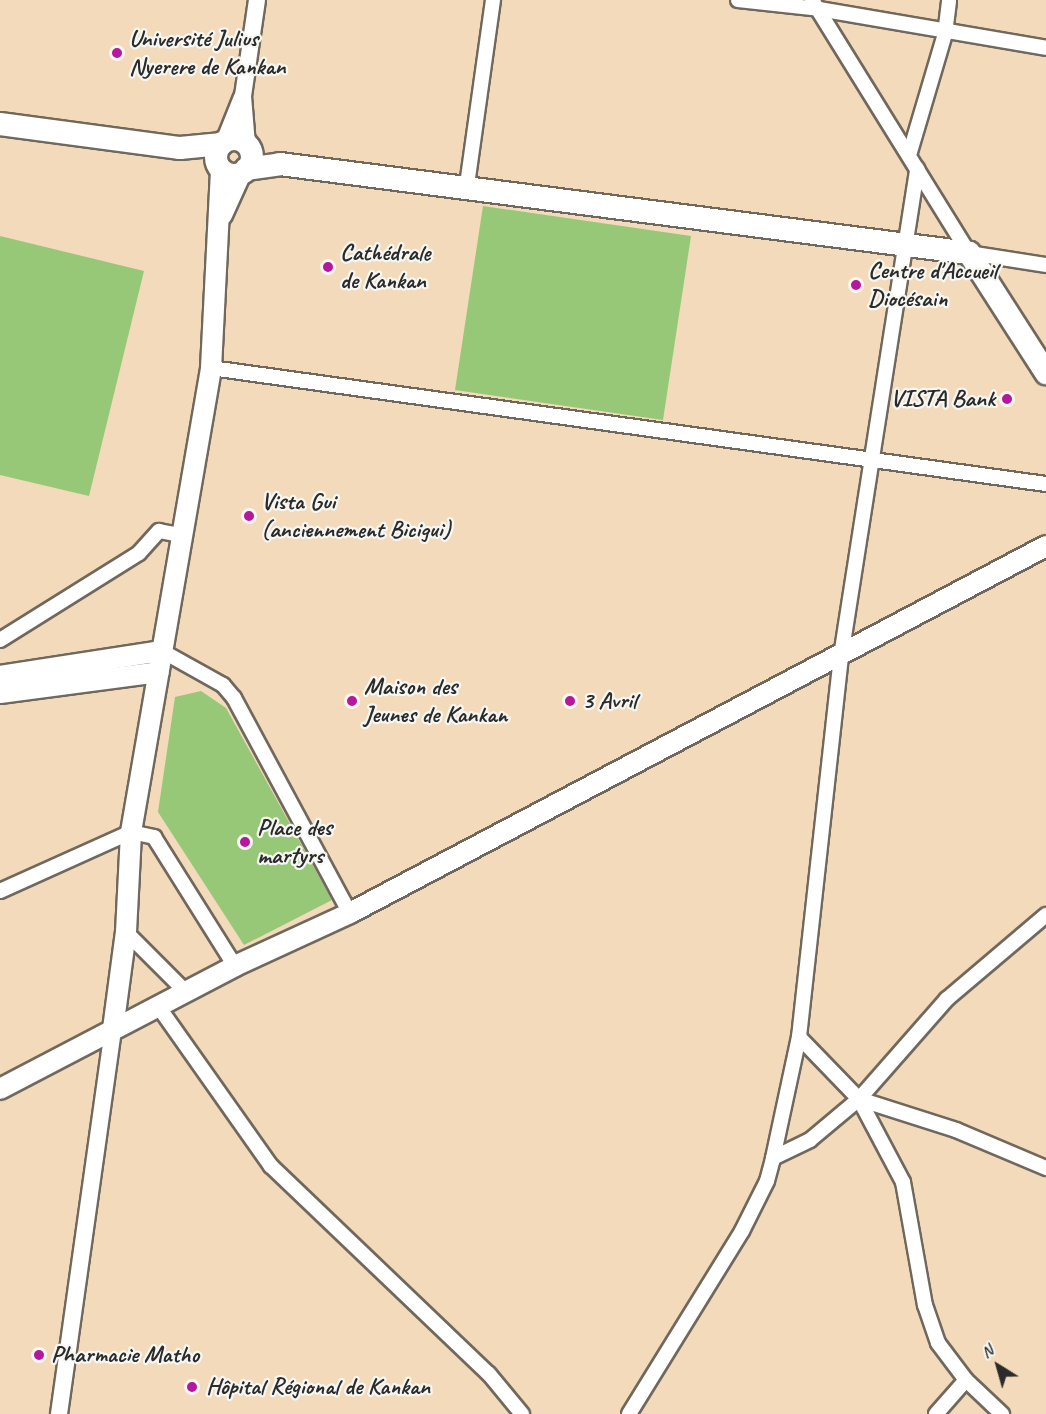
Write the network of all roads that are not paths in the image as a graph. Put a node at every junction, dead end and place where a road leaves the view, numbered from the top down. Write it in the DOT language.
graph roads {
  1 [pos="257,0"];
  2 [pos="493,0"];
  3 [pos="738,0"];
  4 [pos="949,0"];
  5 [pos="815,4"];
  6 [pos="945,34"];
  7 [pos="1046,48"];
  8 [pos="0,124"];
  9 [pos="910,152"];
  10 [pos="233,157"];
  11 [pos="917,169"];
  12 [pos="467,185"];
  13 [pos="906,246"];
  14 [pos="969,253"];
  15 [pos="1046,265"];
  16 [pos="211,368"];
  17 [pos="1046,373"];
  18 [pos="870,462"];
  19 [pos="1046,484"];
  20 [pos="185,536"];
  21 [pos="1046,546"];
  22 [pos="0,640"];
  23 [pos="162,651"];
  24 [pos="841,656"];
  25 [pos="186,662"];
  26 [pos="159,672"];
  27 [pos="0,675"];
  28 [pos="0,693"];
  29 [pos="131,832"];
  30 [pos="0,891"];
  31 [pos="350,913"];
  32 [pos="1046,915"];
  33 [pos="126,932"];
  34 [pos="235,966"];
  35 [pos="186,992"];
  36 [pos="158,1006"];
  37 [pos="113,1029"];
  38 [pos="799,1037"];
  39 [pos="0,1089"];
  40 [pos="859,1099"];
  41 [pos="773,1158"];
  42 [pos="1046,1168"];
  43 [pos="966,1380"];
  44 [pos="59,1414"];
  45 [pos="522,1414"];
  46 [pos="628,1414"];
  47 [pos="936,1414"];
  48 [pos="1002,1414"];
  1 -- 10 [label="street"];
  2 -- 12 [label="street"];
  3 -- 5 [label="street"];
  4 -- 6 [label="street"];
  5 -- 6 [label="street"];
  5 -- 9 [label="street"];
  6 -- 7 [label="street"];
  6 -- 9 [label="street"];
  8 -- 10 [label="highway"];
  9 -- 11 [label="street"];
  10 -- 12 [label="highway"];
  10 -- 16 [label="main road"];
  11 -- 13 [label="street"];
  11 -- 14 [label="street"];
  12 -- 13 [label="highway"];
  13 -- 14 [label="highway"];
  13 -- 18 [label="street"];
  14 -- 15 [label="street"];
  14 -- 17 [label="highway"];
  16 -- 18 [label="street"];
  16 -- 20 [label="main road"];
  18 -- 19 [label="street"];
  18 -- 24 [label="street"];
  20 -- 22 [label="street"];
  20 -- 23 [label="main road"];
  21 -- 24 [label="main road"];
  23 -- 25 [label="street"];
  23 -- 26 [label="main road"];
  23 -- 27 [label="main road"];
  24 -- 31 [label="main road"];
  24 -- 38 [label="street"];
  25 -- 26 [label="street"];
  25 -- 31 [label="street"];
  26 -- 28 [label="main road"];
  26 -- 29 [label="main road"];
  29 -- 30 [label="street"];
  29 -- 33 [label="main road"];
  29 -- 34 [label="street"];
  31 -- 34 [label="main road"];
  32 -- 40 [label="street"];
  33 -- 35 [label="street"];
  33 -- 37 [label="main road"];
  34 -- 35 [label="main road"];
  35 -- 36 [label="main road"];
  36 -- 37 [label="main road"];
  36 -- 45 [label="street"];
  37 -- 39 [label="main road"];
  37 -- 44 [label="street"];
  38 -- 40 [label="street"];
  38 -- 41 [label="street"];
  40 -- 41 [label="street"];
  40 -- 42 [label="street"];
  40 -- 43 [label="street"];
  41 -- 46 [label="street"];
  43 -- 47 [label="street"];
  43 -- 48 [label="street"];
}
